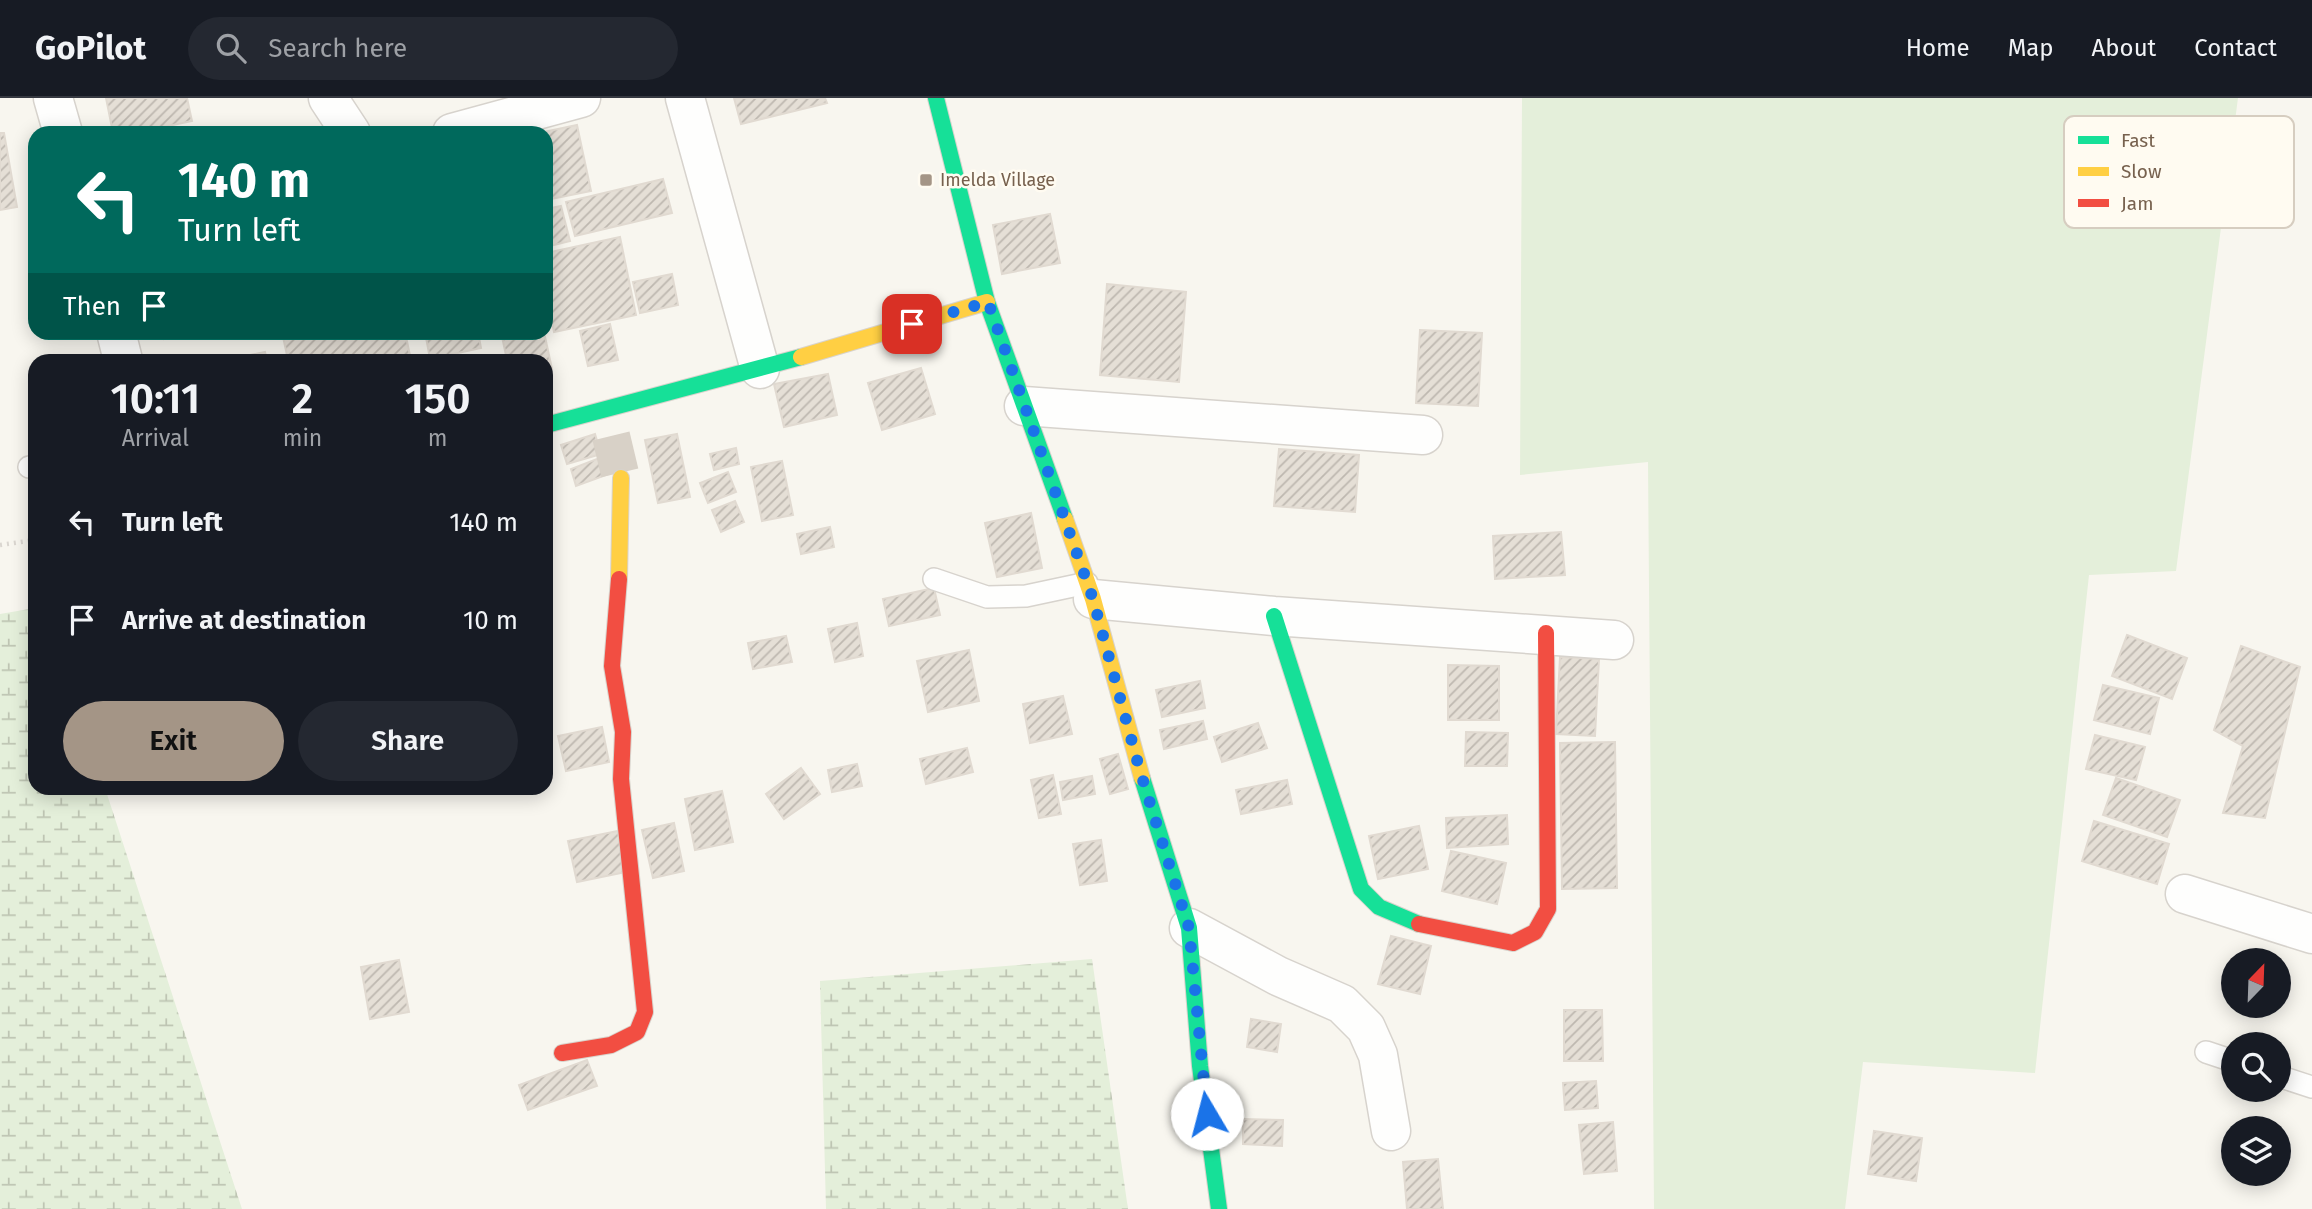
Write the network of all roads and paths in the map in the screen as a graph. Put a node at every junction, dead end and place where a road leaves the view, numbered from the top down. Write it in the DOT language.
graph roads {
  1 [pos="53,98"];
  2 [pos="328,98"];
  3 [pos="581,98"];
  4 [pos="685,98"];
  5 [pos="936,98"];
  6 [pos="60,126"];
  7 [pos="346,126"];
  8 [pos="478,126"];
  9 [pos="988,302"];
  10 [pos="760,369"];
  11 [pos="1024,406"];
  12 [pos="602,408"];
  13 [pos="553,423"];
  14 [pos="608,427"];
  15 [pos="1423,435"];
  16 [pos="621,478"];
  17 [pos="28,541"];
  18 [pos="0,545"];
  19 [pos="934,579"];
  20 [pos="1090,591"];
  21 [pos="1274,616"];
  22 [pos="1546,633"];
  23 [pos="1614,640"];
  24 [pos="2185,894"];
  25 [pos="1189,928"];
  26 [pos="2312,934"];
  27 [pos="2206,1052"];
  28 [pos="562,1053"];
  29 [pos="2221,1057"];
  30 [pos="2291,1080"];
  31 [pos="2312,1087"];
  32 [pos="1391,1131"];
  33 [pos="1219,1209"];
  1 -- 6 [label="street"];
  2 -- 7 [label="street"];
  3 -- 8 [label="street"];
  4 -- 10 [label="street"];
  5 -- 9 [label="street"];
  9 -- 10 [label="street"];
  9 -- 11 [label="street"];
  10 -- 12 [label="street"];
  11 -- 15 [label="street"];
  11 -- 20 [label="street"];
  12 -- 13 [label="street"];
  12 -- 14 [label="street"];
  16 -- 28 [label="street"];
  17 -- 18 [label="path"];
  19 -- 20 [label="lane"];
  20 -- 21 [label="street"];
  20 -- 25 [label="street"];
  21 -- 22 [label="street"];
  21 -- 22 [label="street"];
  22 -- 23 [label="street"];
  24 -- 26 [label="street"];
  25 -- 32 [label="street"];
  25 -- 33 [label="street"];
  27 -- 29 [label="lane"];
  30 -- 31 [label="lane"];
}
